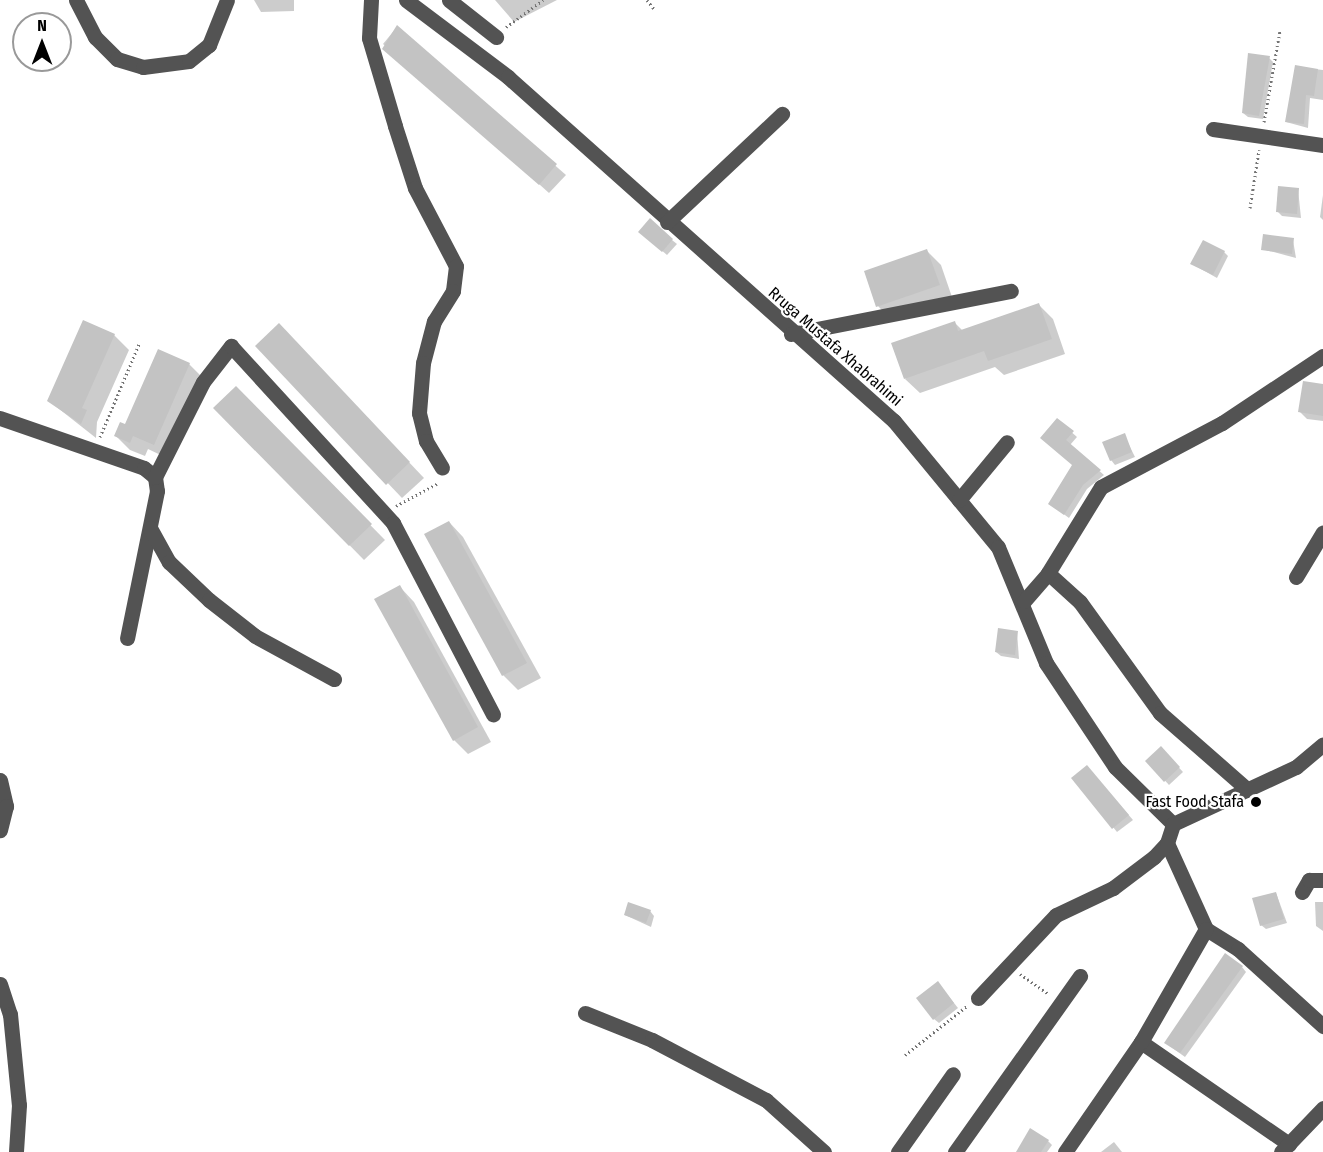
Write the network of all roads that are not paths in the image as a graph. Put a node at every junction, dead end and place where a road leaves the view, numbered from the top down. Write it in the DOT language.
graph roads {
  1 [pos="76,0"];
  2 [pos="227,0"];
  3 [pos="371,0"];
  4 [pos="406,0"];
  5 [pos="449,0"];
  6 [pos="496,37"];
  7 [pos="782,114"];
  8 [pos="1212,129"];
  9 [pos="1323,144"];
  10 [pos="667,222"];
  11 [pos="1011,291"];
  12 [pos="791,334"];
  13 [pos="1323,356"];
  14 [pos="0,418"];
  15 [pos="1007,442"];
  16 [pos="440,476"];
  17 [pos="155,477"];
  18 [pos="959,500"];
  19 [pos="150,528"];
  20 [pos="1323,532"];
  21 [pos="1048,573"];
  22 [pos="1296,577"];
  23 [pos="1023,601"];
  24 [pos="127,638"];
  25 [pos="334,679"];
  26 [pos="493,714"];
  27 [pos="1323,744"];
  28 [pos="0,780"];
  29 [pos="1248,790"];
  30 [pos="1173,824"];
  31 [pos="0,830"];
  32 [pos="1167,843"];
  33 [pos="1323,880"];
  34 [pos="1302,892"];
  35 [pos="1206,929"];
  36 [pos="1080,976"];
  37 [pos="0,984"];
  38 [pos="978,998"];
  39 [pos="585,1013"];
  40 [pos="1323,1026"];
  41 [pos="1141,1042"];
  42 [pos="953,1074"];
  43 [pos="1323,1108"];
  44 [pos="1285,1148"];
  45 [pos="16,1152"];
  46 [pos="824,1152"];
  47 [pos="898,1152"];
  48 [pos="955,1152"];
  49 [pos="1065,1152"];
  1 -- 2 [label="street"];
  3 -- 16 [label="street"];
  4 -- 10 [label="street, Rruga Mustafa Xhabrahimi"];
  5 -- 6 [label="street"];
  7 -- 10 [label="street"];
  8 -- 9 [label="street"];
  10 -- 12 [label="street, Rruga Mustafa Xhabrahimi"];
  11 -- 12 [label="street"];
  12 -- 18 [label="street, Rruga Mustafa Xhabrahimi"];
  13 -- 21 [label="street"];
  14 -- 17 [label="street"];
  15 -- 18 [label="street"];
  17 -- 19 [label="street"];
  17 -- 26 [label="street"];
  18 -- 23 [label="street, Rruga Mustafa Xhabrahimi"];
  19 -- 24 [label="street"];
  19 -- 25 [label="street"];
  20 -- 22 [label="street"];
  21 -- 23 [label="street"];
  21 -- 29 [label="street"];
  23 -- 30 [label="street, Rruga Mustafa Xhabrahimi"];
  27 -- 29 [label="street"];
  28 -- 31 [label="street"];
  29 -- 30 [label="street"];
  30 -- 32 [label="street"];
  32 -- 35 [label="street"];
  32 -- 38 [label="street"];
  33 -- 34 [label="street"];
  35 -- 40 [label="street"];
  35 -- 41 [label="street"];
  36 -- 48 [label="street"];
  37 -- 45 [label="street"];
  39 -- 46 [label="street"];
  41 -- 44 [label="street"];
  41 -- 49 [label="street"];
  42 -- 47 [label="street"];
  43 -- 44 [label="street"];
}
